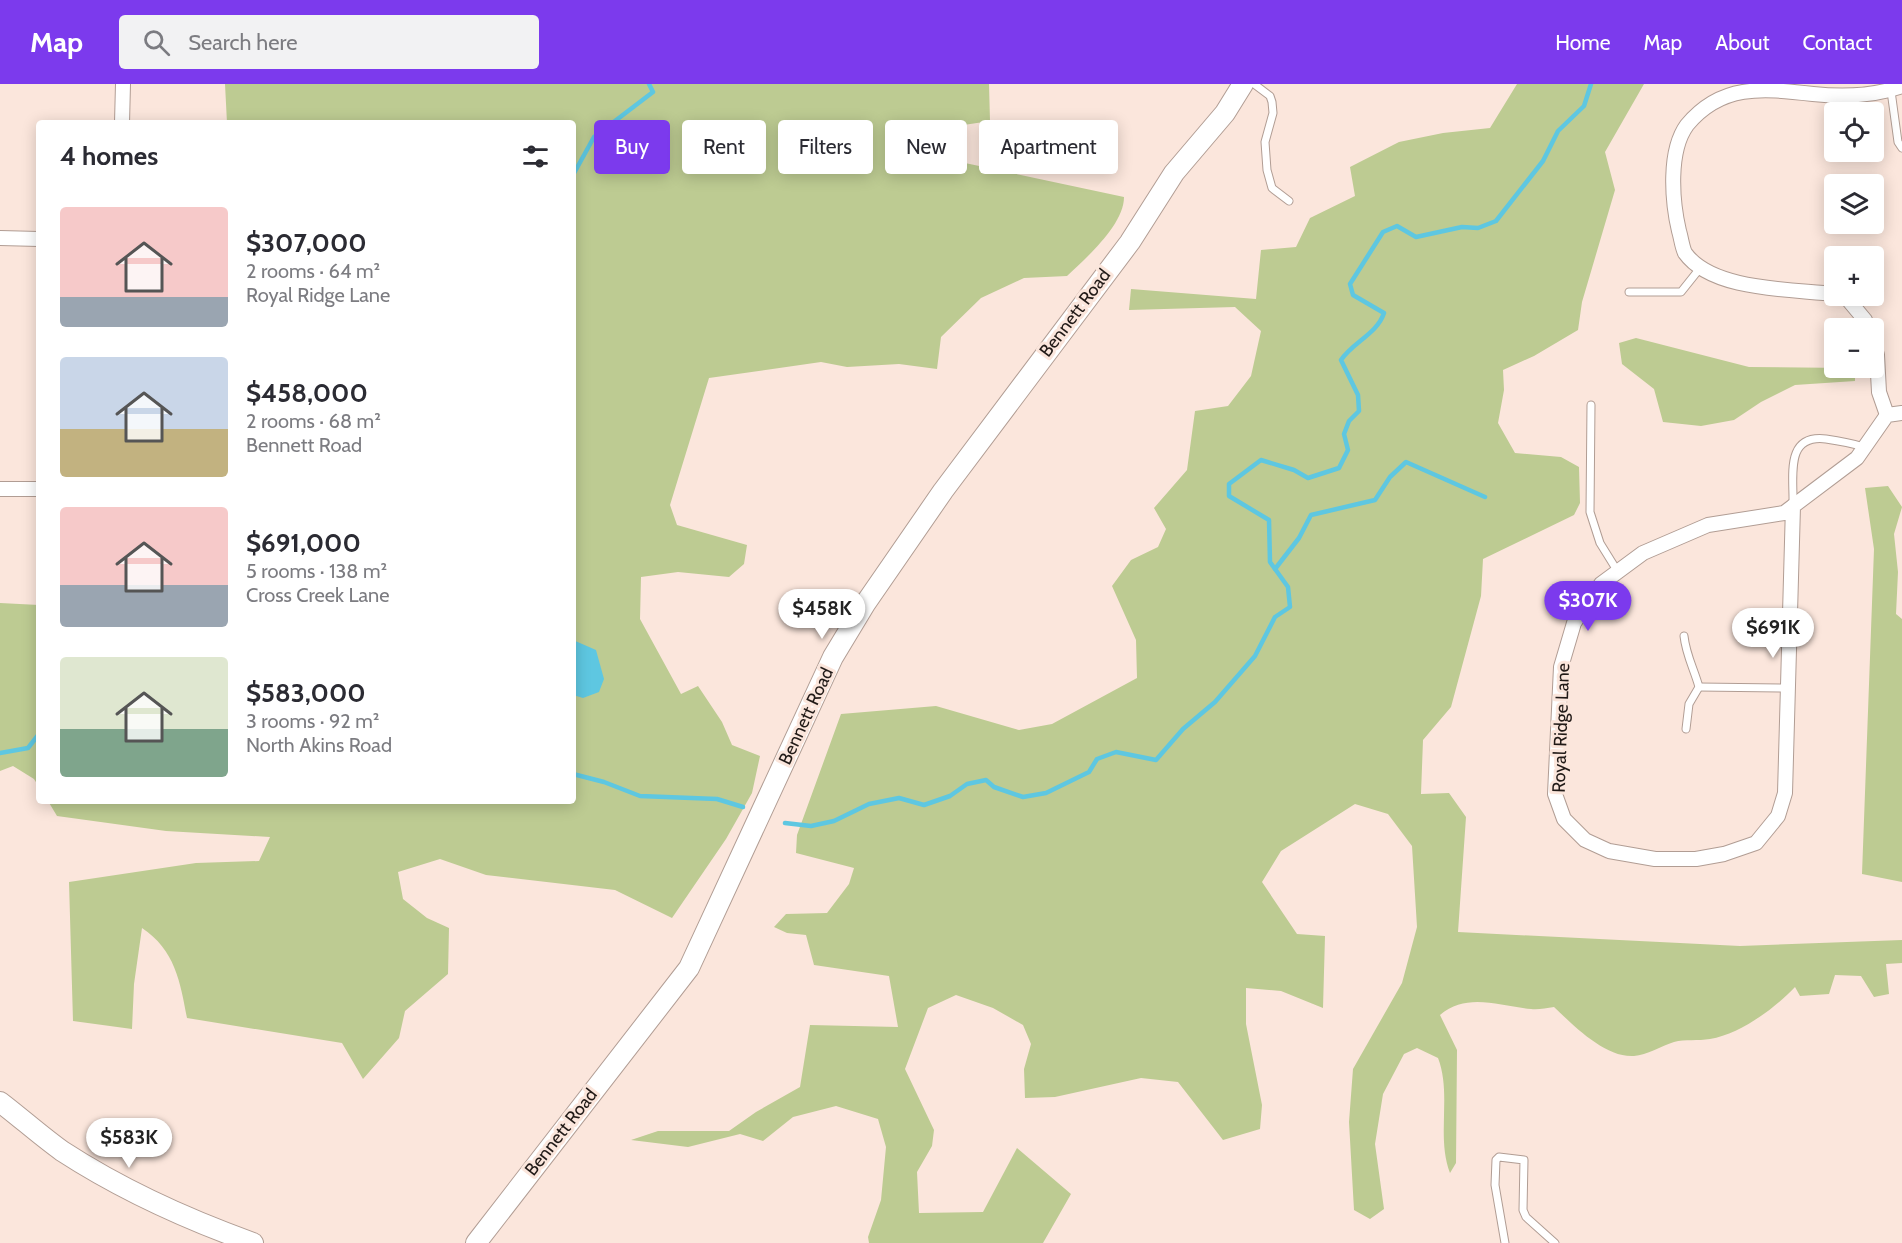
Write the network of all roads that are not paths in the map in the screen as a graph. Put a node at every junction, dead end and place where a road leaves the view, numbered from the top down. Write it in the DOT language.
graph roads {
  1 [pos="123,84"];
  2 [pos="1243,84"];
  3 [pos="1254,84"];
  4 [pos="1897,88"];
  5 [pos="122,120"];
  6 [pos="1902,148"];
  7 [pos="1288,201"];
  8 [pos="0,238"];
  9 [pos="36,239"];
  10 [pos="1701,266"];
  11 [pos="1629,292"];
  12 [pos="1824,293"];
  13 [pos="1853,306"];
  14 [pos="1862,318"];
  15 [pos="1878,378"];
  16 [pos="1591,405"];
  17 [pos="1902,413"];
  18 [pos="1887,415"];
  19 [pos="1864,447"];
  20 [pos="0,489"];
  21 [pos="36,489"];
  22 [pos="1793,506"];
  23 [pos="1618,572"];
  24 [pos="1684,636"];
  25 [pos="1699,687"];
  26 [pos="1788,688"];
  27 [pos="1686,729"];
  28 [pos="0,1102"];
  29 [pos="253,1243"];
  30 [pos="476,1243"];
  31 [pos="1505,1243"];
  32 [pos="1555,1243"];
  1 -- 5 [label="street"];
  2 -- 30 [label="street, Bennett Road"];
  3 -- 7 [label="lane"];
  4 -- 6 [label="lane"];
  4 -- 10 [label="street"];
  8 -- 9 [label="street"];
  10 -- 11 [label="lane"];
  10 -- 12 [label="street"];
  13 -- 14 [label="street"];
  15 -- 18 [label="street"];
  16 -- 23 [label="lane"];
  17 -- 18 [label="street"];
  18 -- 19 [label="street, Royal Ridge Lane"];
  19 -- 22 [label="street, Royal Ridge Lane"];
  19 -- 22 [label="lane"];
  20 -- 21 [label="street"];
  22 -- 23 [label="street, Royal Ridge Lane"];
  22 -- 26 [label="street"];
  23 -- 26 [label="street, Royal Ridge Lane"];
  24 -- 25 [label="lane"];
  25 -- 26 [label="lane"];
  25 -- 27 [label="lane"];
  28 -- 29 [label="street"];
  31 -- 32 [label="lane"];
}
